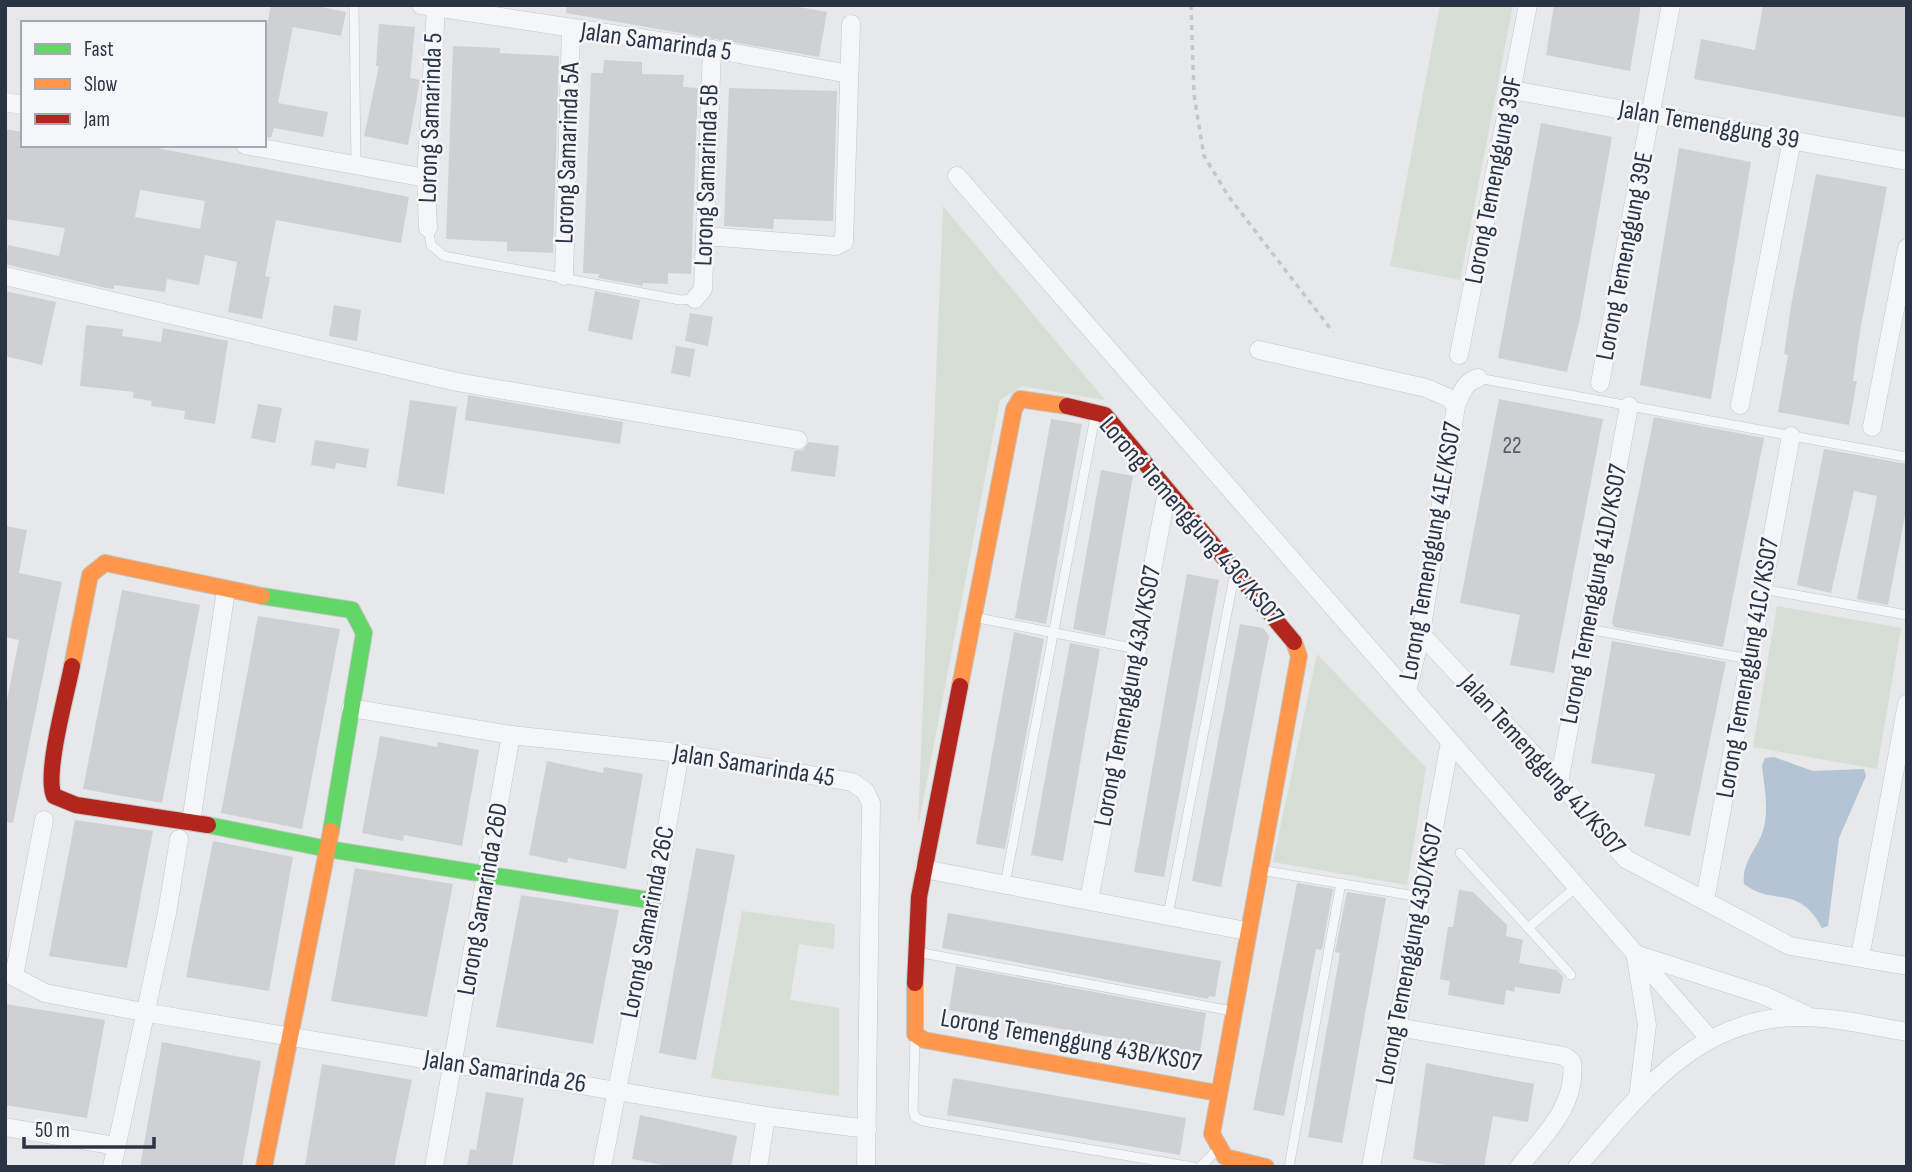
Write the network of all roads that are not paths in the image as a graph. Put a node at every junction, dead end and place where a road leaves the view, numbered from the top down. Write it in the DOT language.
graph roads {
  1 [pos="354,5"];
  2 [pos="1528,5"];
  3 [pos="1671,5"];
  4 [pos="428,7"];
  5 [pos="851,24"];
  6 [pos="571,30"];
  7 [pos="712,49"];
  8 [pos="849,74"];
  9 [pos="1512,90"];
  10 [pos="1652,115"];
  11 [pos="1792,140"];
  12 [pos="255,147"];
  13 [pos="1907,161"];
  14 [pos="356,166"];
  15 [pos="957,176"];
  16 [pos="426,178"];
  17 [pos="428,228"];
  18 [pos="705,236"];
  19 [pos="1907,248"];
  20 [pos="5,276"];
  21 [pos="564,276"];
  22 [pos="695,299"];
  23 [pos="1259,350"];
  24 [pos="1459,355"];
  25 [pos="1478,378"];
  26 [pos="1600,383"];
  27 [pos="1740,405"];
  28 [pos="1457,406"];
  29 [pos="1629,406"];
  30 [pos="1096,411"];
  31 [pos="1872,427"];
  32 [pos="1790,436"];
  33 [pos="798,440"];
  34 [pos="1907,457"];
  35 [pos="1167,492"];
  36 [pos="1236,571"];
  37 [pos="1762,589"];
  38 [pos="226,590"];
  39 [pos="1907,615"];
  40 [pos="973,617"];
  41 [pos="1588,629"];
  42 [pos="1055,633"];
  43 [pos="1421,634"];
  44 [pos="1137,649"];
  45 [pos="1749,659"];
  46 [pos="1406,692"];
  47 [pos="351,708"];
  48 [pos="1906,716"];
  49 [pos="511,734"];
  50 [pos="1450,742"];
  51 [pos="680,753"];
  52 [pos="1559,782"];
  53 [pos="44,820"];
  54 [pos="191,822"];
  55 [pos="179,839"];
  56 [pos="328,849"];
  57 [pos="1460,853"];
  58 [pos="924,869"];
  59 [pos="1259,869"];
  60 [pos="488,873"];
  61 [pos="1341,883"];
  62 [pos="1005,884"];
  63 [pos="1576,887"];
  64 [pos="1421,897"];
  65 [pos="1089,900"];
  66 [pos="1705,900"];
  67 [pos="654,901"];
  68 [pos="1168,915"];
  69 [pos="1528,928"];
  70 [pos="1246,931"];
  71 [pos="916,951"];
  72 [pos="1635,954"];
  73 [pos="1860,957"];
  74 [pos="1907,966"];
  75 [pos="1571,975"];
  76 [pos="8,976"];
  77 [pos="1232,1011"];
  78 [pos="143,1012"];
  79 [pos="1811,1018"];
  80 [pos="1397,1027"];
  81 [pos="1907,1032"];
  82 [pos="915,1034"];
  83 [pos="289,1035"];
  84 [pos="1709,1038"];
  85 [pos="455,1063"];
  86 [pos="615,1090"];
  87 [pos="1217,1093"];
  88 [pos="1638,1098"];
  89 [pos="766,1116"];
  90 [pos="5,1127"];
  91 [pos="867,1129"];
  92 [pos="116,1146"];
  93 [pos="1216,1151"];
  94 [pos="112,1167"];
  95 [pos="264,1167"];
  96 [pos="434,1167"];
  97 [pos="602,1167"];
  98 [pos="758,1167"];
  99 [pos="866,1167"];
  100 [pos="1193,1167"];
  101 [pos="1200,1167"];
  102 [pos="1266,1167"];
  103 [pos="1289,1167"];
  104 [pos="1370,1167"];
  105 [pos="1519,1167"];
  106 [pos="1577,1167"];
  1 -- 14 [label="lane"];
  2 -- 9 [label="street, Lorong Temenggung 39F"];
  3 -- 10 [label="street, Lorong Temenggung 39E"];
  4 -- 6 [label="street, Jalan Samarinda 5"];
  4 -- 16 [label="street, Lorong Samarinda 5"];
  5 -- 8 [label="street"];
  6 -- 7 [label="street, Jalan Samarinda 5"];
  6 -- 21 [label="street, Lorong Samarinda 5A"];
  7 -- 8 [label="street, Jalan Samarinda 5"];
  7 -- 18 [label="street, Lorong Samarinda 5B"];
  8 -- 18 [label="street"];
  9 -- 10 [label="street, Jalan Temenggung 39"];
  9 -- 24 [label="street, Lorong Temenggung 39F"];
  10 -- 11 [label="street, Jalan Temenggung 39"];
  10 -- 26 [label="street, Lorong Temenggung 39E"];
  11 -- 13 [label="street, Jalan Temenggung 39"];
  11 -- 27 [label="street"];
  12 -- 14 [label="street"];
  14 -- 16 [label="street"];
  15 -- 46 [label="street"];
  16 -- 17 [label="street, Lorong Samarinda 5"];
  17 -- 21 [label="lane"];
  18 -- 22 [label="street, Lorong Samarinda 5B"];
  19 -- 31 [label="street"];
  20 -- 33 [label="street"];
  21 -- 22 [label="lane"];
  23 -- 28 [label="street, Lorong Temenggung 41E/KS07"];
  25 -- 28 [label="street"];
  25 -- 29 [label="lane"];
  28 -- 43 [label="street, Lorong Temenggung 41E/KS07"];
  29 -- 32 [label="lane"];
  29 -- 41 [label="street, Lorong Temenggung 41D/KS07"];
  30 -- 35 [label="street, Lorong Temenggung 43C/KS07"];
  30 -- 40 [label="street, Lorong Temenggung 43C/KS07"];
  30 -- 42 [label="lane"];
  32 -- 34 [label="lane"];
  32 -- 37 [label="street, Lorong Temenggung 41C/KS07"];
  35 -- 36 [label="street, Lorong Temenggung 43C/KS07"];
  35 -- 44 [label="street, Lorong Temenggung 43A/KS07"];
  36 -- 59 [label="street, Lorong Temenggung 43C/KS07"];
  36 -- 68 [label="lane"];
  37 -- 39 [label="lane"];
  37 -- 45 [label="street, Lorong Temenggung 41C/KS07"];
  38 -- 47 [label="street"];
  38 -- 54 [label="street"];
  38 -- 54 [label="street"];
  40 -- 42 [label="lane"];
  40 -- 58 [label="street, Lorong Temenggung 43C/KS07"];
  41 -- 45 [label="lane"];
  41 -- 52 [label="street, Lorong Temenggung 41D/KS07"];
  42 -- 44 [label="lane"];
  42 -- 62 [label="lane"];
  43 -- 46 [label="street, Lorong Temenggung 41E/KS07"];
  43 -- 52 [label="street, Jalan Temenggung 41/KS07"];
  44 -- 65 [label="street, Lorong Temenggung 43A/KS07"];
  45 -- 66 [label="street, Lorong Temenggung 41C/KS07"];
  46 -- 50 [label="street"];
  47 -- 49 [label="street, Jalan Samarinda 45"];
  47 -- 56 [label="street"];
  48 -- 73 [label="street"];
  49 -- 51 [label="street, Jalan Samarinda 45"];
  49 -- 60 [label="street, Lorong Samarinda 26D"];
  50 -- 63 [label="street"];
  50 -- 64 [label="street, Lorong Temenggung 43D/KS07"];
  51 -- 67 [label="street, Lorong Samarinda 26C"];
  51 -- 91 [label="street, Jalan Samarinda 45"];
  52 -- 66 [label="street, Jalan Temenggung 41/KS07"];
  53 -- 76 [label="street"];
  54 -- 56 [label="street"];
  55 -- 78 [label="street"];
  56 -- 60 [label="street"];
  56 -- 83 [label="street"];
  57 -- 69 [label="lane"];
  58 -- 62 [label="street"];
  58 -- 71 [label="street, Lorong Temenggung 43B/KS07"];
  59 -- 61 [label="lane"];
  59 -- 70 [label="street, Lorong Temenggung 43C/KS07"];
  60 -- 67 [label="street"];
  60 -- 85 [label="street, Lorong Samarinda 26D"];
  61 -- 64 [label="lane"];
  61 -- 103 [label="lane"];
  62 -- 65 [label="street"];
  63 -- 69 [label="lane"];
  63 -- 72 [label="street"];
  64 -- 80 [label="street, Lorong Temenggung 43D/KS07"];
  65 -- 68 [label="street"];
  66 -- 73 [label="street, Jalan Temenggung 41/KS07"];
  67 -- 86 [label="street, Lorong Samarinda 26C"];
  68 -- 70 [label="street"];
  69 -- 75 [label="lane"];
  70 -- 77 [label="street, Lorong Temenggung 43C/KS07"];
  71 -- 77 [label="lane"];
  71 -- 82 [label="street, Lorong Temenggung 43B/KS07"];
  72 -- 79 [label="street"];
  72 -- 84 [label="street"];
  72 -- 88 [label="street"];
  73 -- 74 [label="street, Jalan Temenggung 41/KS07"];
  76 -- 78 [label="street, Jalan Samarinda 26"];
  77 -- 87 [label="street, Lorong Temenggung 43C/KS07"];
  78 -- 83 [label="street, Jalan Samarinda 26"];
  78 -- 92 [label="street"];
  79 -- 81 [label="street"];
  79 -- 84 [label="street"];
  80 -- 104 [label="street, Lorong Temenggung 43D/KS07"];
  80 -- 105 [label="street"];
  82 -- 87 [label="street, Lorong Temenggung 43B/KS07"];
  82 -- 100 [label="lane"];
  83 -- 85 [label="street, Jalan Samarinda 26"];
  83 -- 95 [label="street"];
  84 -- 88 [label="street"];
  85 -- 86 [label="street, Jalan Samarinda 26"];
  85 -- 96 [label="street, Lorong Samarinda 26D"];
  86 -- 89 [label="street, Jalan Samarinda 26"];
  86 -- 97 [label="street, Lorong Samarinda 26C"];
  87 -- 93 [label="street, Lorong Temenggung 43C/KS07"];
  88 -- 106 [label="street"];
  89 -- 91 [label="street, Jalan Samarinda 26"];
  89 -- 98 [label="street"];
  90 -- 92 [label="street"];
  91 -- 99 [label="street, Jalan Samarinda 45"];
  92 -- 94 [label="street"];
  93 -- 101 [label="lane"];
  93 -- 102 [label="street"];
}
